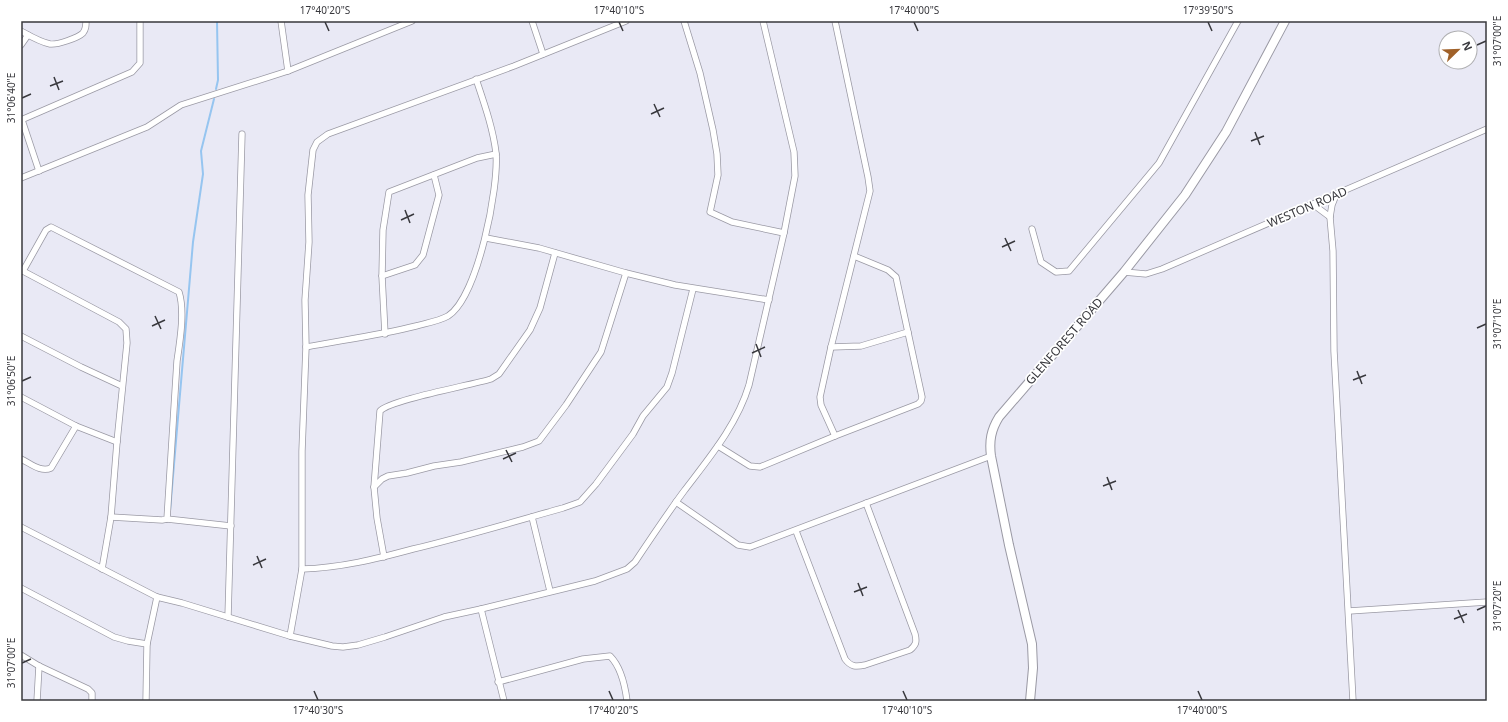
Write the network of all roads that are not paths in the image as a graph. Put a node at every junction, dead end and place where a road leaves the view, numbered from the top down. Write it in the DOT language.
graph roads {
  1 [pos="86,21"];
  2 [pos="140,21"];
  3 [pos="282,21"];
  4 [pos="412,21"];
  5 [pos="532,21"];
  6 [pos="626,21"];
  7 [pos="684,21"];
  8 [pos="763,21"];
  9 [pos="835,21"];
  10 [pos="1238,21"];
  11 [pos="1286,21"];
  12 [pos="21,31"];
  13 [pos="28,35"];
  14 [pos="21,45"];
  15 [pos="543,54"];
  16 [pos="288,71"];
  17 [pos="476,79"];
  18 [pos="21,120"];
  19 [pos="1487,129"];
  20 [pos="242,134"];
  21 [pos="496,154"];
  22 [pos="39,171"];
  23 [pos="434,175"];
  24 [pos="21,178"];
  25 [pos="1336,195"];
  26 [pos="1314,204"];
  27 [pos="1330,217"];
  28 [pos="1032,229"];
  29 [pos="784,233"];
  30 [pos="486,238"];
  31 [pos="555,253"];
  32 [pos="854,256"];
  33 [pos="22,271"];
  34 [pos="1124,272"];
  35 [pos="626,273"];
  36 [pos="382,276"];
  37 [pos="693,289"];
  38 [pos="769,300"];
  39 [pos="908,332"];
  40 [pos="385,334"];
  41 [pos="21,336"];
  42 [pos="306,347"];
  43 [pos="831,347"];
  44 [pos="122,386"];
  45 [pos="21,397"];
  46 [pos="76,426"];
  47 [pos="834,436"];
  48 [pos="117,442"];
  49 [pos="718,446"];
  50 [pos="991,456"];
  51 [pos="21,459"];
  52 [pos="374,487"];
  53 [pos="676,502"];
  54 [pos="866,503"];
  55 [pos="111,517"];
  56 [pos="532,517"];
  57 [pos="166,519"];
  58 [pos="231,526"];
  59 [pos="21,527"];
  60 [pos="796,531"];
  61 [pos="384,557"];
  62 [pos="102,569"];
  63 [pos="302,569"];
  64 [pos="21,588"];
  65 [pos="550,591"];
  66 [pos="157,597"];
  67 [pos="1487,602"];
  68 [pos="481,609"];
  69 [pos="1349,611"];
  70 [pos="228,617"];
  71 [pos="290,636"];
  72 [pos="147,644"];
  73 [pos="21,655"];
  74 [pos="39,666"];
  75 [pos="498,682"];
  76 [pos="37,701"];
  77 [pos="92,701"];
  78 [pos="146,701"];
  79 [pos="504,701"];
  80 [pos="627,701"];
  81 [pos="1030,701"];
  82 [pos="1353,701"];
  1 -- 13 [label="street"];
  2 -- 18 [label="street"];
  3 -- 16 [label="street"];
  4 -- 16 [label="street"];
  5 -- 15 [label="street"];
  6 -- 15 [label="street"];
  7 -- 29 [label="street"];
  8 -- 29 [label="street"];
  9 -- 32 [label="street"];
  10 -- 28 [label="street"];
  11 -- 34 [label="street, GLENFOREST ROAD"];
  12 -- 13 [label="street"];
  13 -- 14 [label="street"];
  15 -- 17 [label="street"];
  16 -- 22 [label="street"];
  17 -- 21 [label="street"];
  17 -- 42 [label="street"];
  18 -- 22 [label="street"];
  19 -- 25 [label="street, WESTON ROAD"];
  20 -- 58 [label="street"];
  21 -- 23 [label="street"];
  21 -- 30 [label="street"];
  22 -- 24 [label="street"];
  23 -- 36 [label="street"];
  23 -- 36 [label="street"];
  25 -- 26 [label="street, WESTON ROAD"];
  25 -- 27 [label="street"];
  26 -- 27 [label="street"];
  26 -- 34 [label="street, WESTON ROAD"];
  27 -- 69 [label="street"];
  29 -- 38 [label="street"];
  30 -- 31 [label="street"];
  30 -- 40 [label="street"];
  31 -- 35 [label="street"];
  31 -- 52 [label="street"];
  32 -- 39 [label="street"];
  32 -- 43 [label="street"];
  33 -- 44 [label="street"];
  33 -- 57 [label="street"];
  34 -- 50 [label="street, GLENFOREST ROAD"];
  35 -- 37 [label="street"];
  35 -- 52 [label="street"];
  36 -- 40 [label="street"];
  37 -- 38 [label="street"];
  37 -- 56 [label="street"];
  38 -- 49 [label="street"];
  39 -- 43 [label="street"];
  39 -- 47 [label="street"];
  40 -- 42 [label="street"];
  41 -- 44 [label="street"];
  42 -- 63 [label="street"];
  43 -- 47 [label="street"];
  44 -- 48 [label="street"];
  45 -- 46 [label="street"];
  46 -- 48 [label="street"];
  46 -- 51 [label="street"];
  47 -- 49 [label="street"];
  48 -- 55 [label="street"];
  49 -- 53 [label="street"];
  50 -- 54 [label="street"];
  50 -- 81 [label="street, GLENFOREST ROAD"];
  52 -- 61 [label="street"];
  53 -- 60 [label="street"];
  53 -- 65 [label="street"];
  54 -- 60 [label="street"];
  54 -- 60 [label="street"];
  55 -- 57 [label="street"];
  55 -- 62 [label="street"];
  56 -- 61 [label="street"];
  56 -- 65 [label="street"];
  57 -- 58 [label="street"];
  58 -- 70 [label="street"];
  59 -- 62 [label="street"];
  61 -- 63 [label="street"];
  62 -- 66 [label="street"];
  63 -- 71 [label="street"];
  64 -- 72 [label="street"];
  65 -- 68 [label="street"];
  66 -- 70 [label="street"];
  66 -- 72 [label="street"];
  67 -- 69 [label="street"];
  68 -- 71 [label="street"];
  68 -- 75 [label="street"];
  69 -- 82 [label="street"];
  70 -- 71 [label="street"];
  72 -- 78 [label="street"];
  73 -- 74 [label="street"];
  74 -- 76 [label="street"];
  74 -- 77 [label="street"];
  75 -- 79 [label="street"];
  75 -- 80 [label="street"];
}
